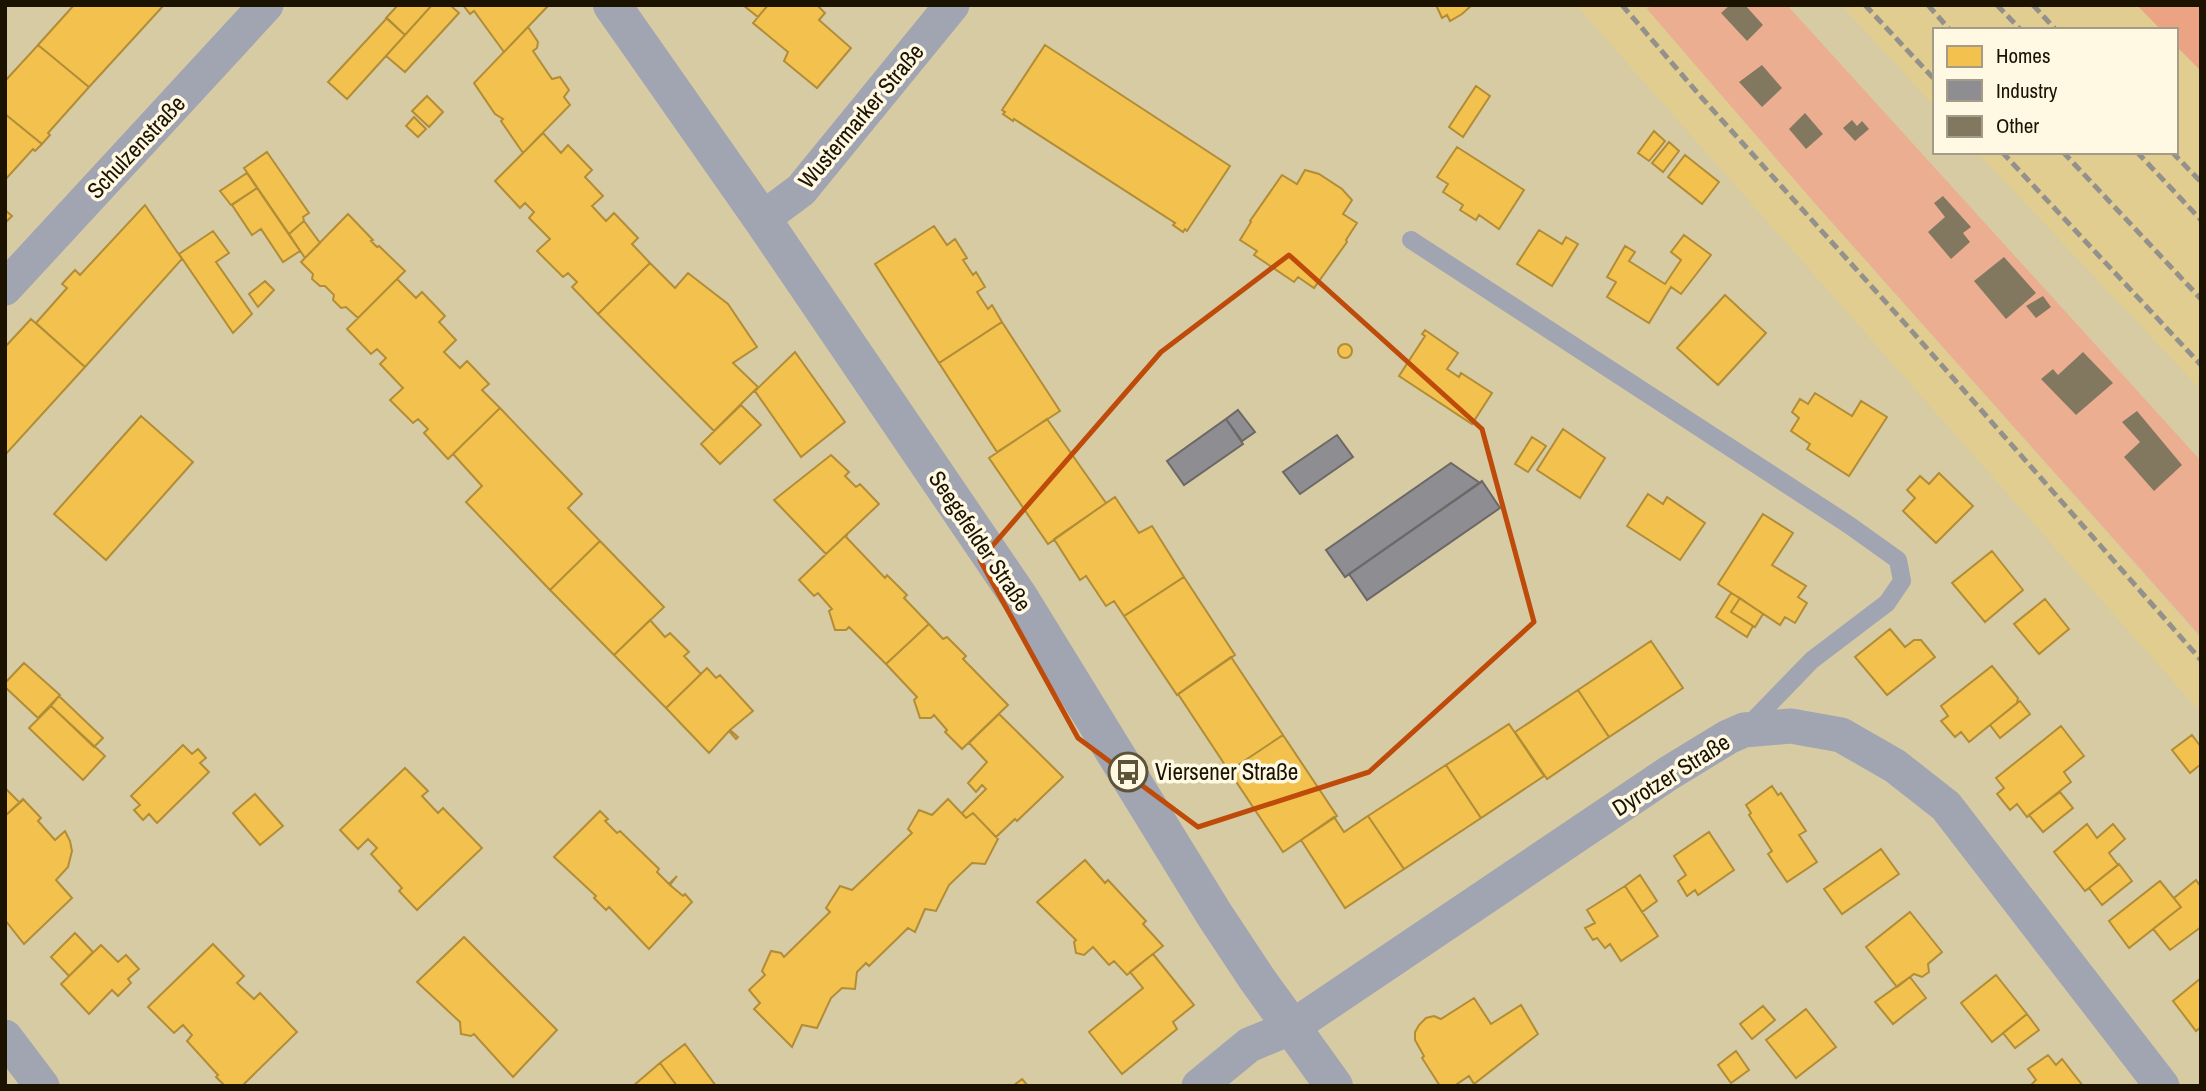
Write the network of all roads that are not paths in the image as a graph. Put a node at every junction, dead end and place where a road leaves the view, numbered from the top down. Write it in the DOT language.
graph roads {
  1 [pos="267,5"];
  2 [pos="612,5"];
  3 [pos="952,5"];
  4 [pos="762,219"];
  5 [pos="1410,240"];
  6 [pos="5,288"];
  7 [pos="1744,730"];
  8 [pos="1292,1027"];
  9 [pos="5,1037"];
  10 [pos="42,1086"];
  11 [pos="1199,1086"];
  12 [pos="1334,1086"];
  13 [pos="2162,1086"];
  1 -- 6 [label="street, Schulzenstraße"];
  2 -- 4 [label="street, Seegefelder Straße"];
  3 -- 4 [label="street, Wustermarker Straße"];
  4 -- 8 [label="street, Seegefelder Straße"];
  5 -- 7 [label="lane"];
  7 -- 8 [label="street, Dyrotzer Straße"];
  7 -- 13 [label="street, Dyrotzer Straße"];
  8 -- 11 [label="street"];
  8 -- 12 [label="street, Seegefelder Straße"];
  9 -- 10 [label="street"];
}
